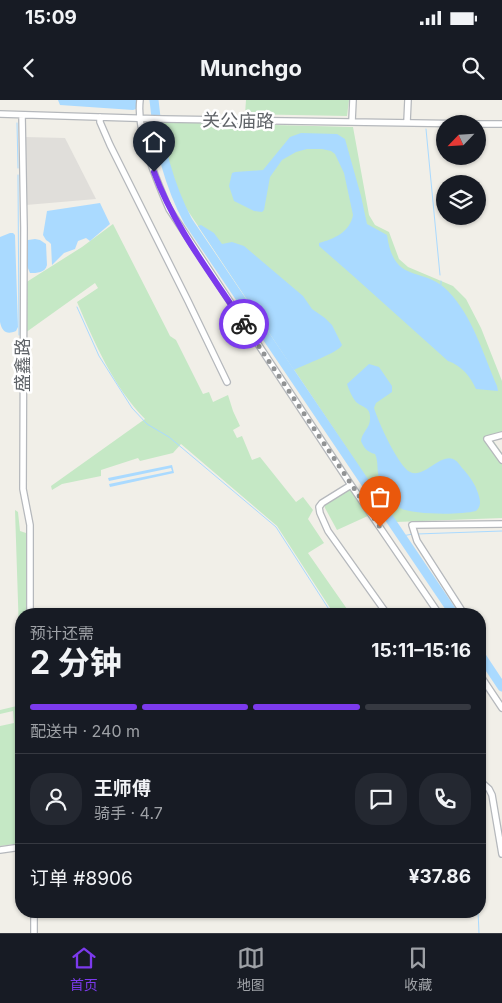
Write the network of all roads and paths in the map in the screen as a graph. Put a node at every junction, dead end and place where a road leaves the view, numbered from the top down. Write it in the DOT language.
graph roads {
  1 [pos="140,100"];
  2 [pos="353,100"];
  3 [pos="408,100"];
  4 [pos="0,114"];
  5 [pos="22,115"];
  6 [pos="100,118"];
  7 [pos="141,118"];
  8 [pos="352,121"];
  9 [pos="407,122"];
  10 [pos="436,123"];
  11 [pos="486,124"];
  12 [pos="502,124"];
  13 [pos="227,382"];
  14 [pos="502,435"];
  15 [pos="502,460"];
  16 [pos="351,485"];
  17 [pos="502,524"];
  18 [pos="30,608"];
  19 [pos="383,608"];
  20 [pos="435,608"];
  21 [pos="460,608"];
  22 [pos="486,684"];
  23 [pos="502,708"];
  24 [pos="486,787"];
  25 [pos="15,848"];
  26 [pos="0,850"];
  27 [pos="502,854"];
  28 [pos="34,918"];
  29 [pos="34,933"];
  1 -- 7 [label="street"];
  2 -- 8 [label="street"];
  3 -- 9 [label="street"];
  4 -- 5 [label="street, 关公庙路"];
  5 -- 6 [label="street, 关公庙路"];
  5 -- 18 [label="street, 盛鑫路"];
  6 -- 7 [label="street, 关公庙路"];
  6 -- 13 [label="street"];
  7 -- 8 [label="street, 关公庙路"];
  7 -- 16 [label="street"];
  8 -- 9 [label="street, 关公庙路"];
  9 -- 10 [label="street, 关公庙路"];
  11 -- 12 [label="street, 关公庙路"];
  14 -- 15 [label="street"];
  16 -- 19 [label="street"];
  16 -- 20 [label="street"];
  17 -- 21 [label="street"];
  22 -- 23 [label="street"];
  24 -- 27 [label="street"];
  25 -- 26 [label="street"];
  28 -- 29 [label="street"];
}
